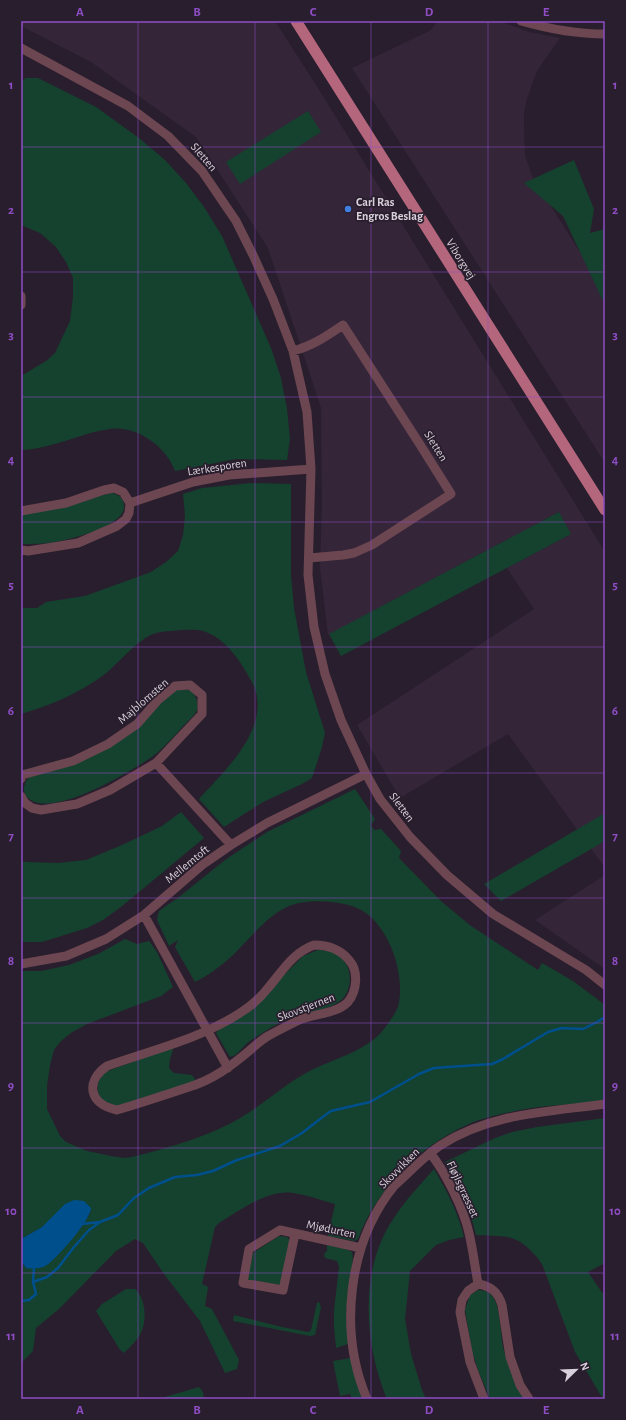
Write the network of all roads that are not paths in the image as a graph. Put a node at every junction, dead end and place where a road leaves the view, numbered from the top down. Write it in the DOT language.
graph roads {
  1 [pos="296,21"];
  2 [pos="521,21"];
  3 [pos="605,34"];
  4 [pos="23,49"];
  5 [pos="21,59"];
  6 [pos="21,296"];
  7 [pos="21,305"];
  8 [pos="293,351"];
  9 [pos="311,469"];
  10 [pos="130,503"];
  11 [pos="21,510"];
  12 [pos="605,510"];
  13 [pos="21,550"];
  14 [pos="309,558"];
  15 [pos="156,763"];
  16 [pos="366,774"];
  17 [pos="21,779"];
  18 [pos="21,796"];
  19 [pos="231,845"];
  20 [pos="144,914"];
  21 [pos="21,964"];
  22 [pos="605,985"];
  23 [pos="208,1031"];
  24 [pos="228,1068"];
  25 [pos="605,1104"];
  26 [pos="430,1153"];
  27 [pos="295,1234"];
  28 [pos="361,1248"];
  29 [pos="478,1284"];
  30 [pos="368,1399"];
  31 [pos="484,1399"];
  32 [pos="528,1399"];
  1 -- 12 [label="main road, Viborgvej"];
  2 -- 3 [label="street"];
  4 -- 5 [label="street"];
  4 -- 8 [label="street, Sletten"];
  6 -- 7 [label="street"];
  8 -- 9 [label="street, Sletten"];
  8 -- 14 [label="street, Sletten"];
  9 -- 10 [label="street, Lærkesporen"];
  9 -- 14 [label="street, Sletten"];
  10 -- 11 [label="street"];
  10 -- 13 [label="street"];
  14 -- 16 [label="street, Sletten"];
  15 -- 17 [label="street, Majblomsten"];
  15 -- 18 [label="street, Majblomsten"];
  15 -- 19 [label="street"];
  16 -- 19 [label="street, Mellemtoft"];
  16 -- 22 [label="street, Sletten"];
  19 -- 20 [label="street, Mellemtoft"];
  20 -- 21 [label="street, Mellemtoft"];
  20 -- 23 [label="street"];
  23 -- 24 [label="street"];
  23 -- 24 [label="street, Skovstjernen"];
  23 -- 24 [label="street, Skovstjernen"];
  25 -- 26 [label="street, Skovvikken"];
  26 -- 28 [label="street, Skovvikken"];
  26 -- 29 [label="street, Fløjlsgræsset"];
  27 -- 27 [label="street, Mjødurten"];
  27 -- 28 [label="street, Mjødurten"];
  28 -- 30 [label="street, Skovvikken"];
  29 -- 31 [label="street"];
  29 -- 32 [label="street"];
}
